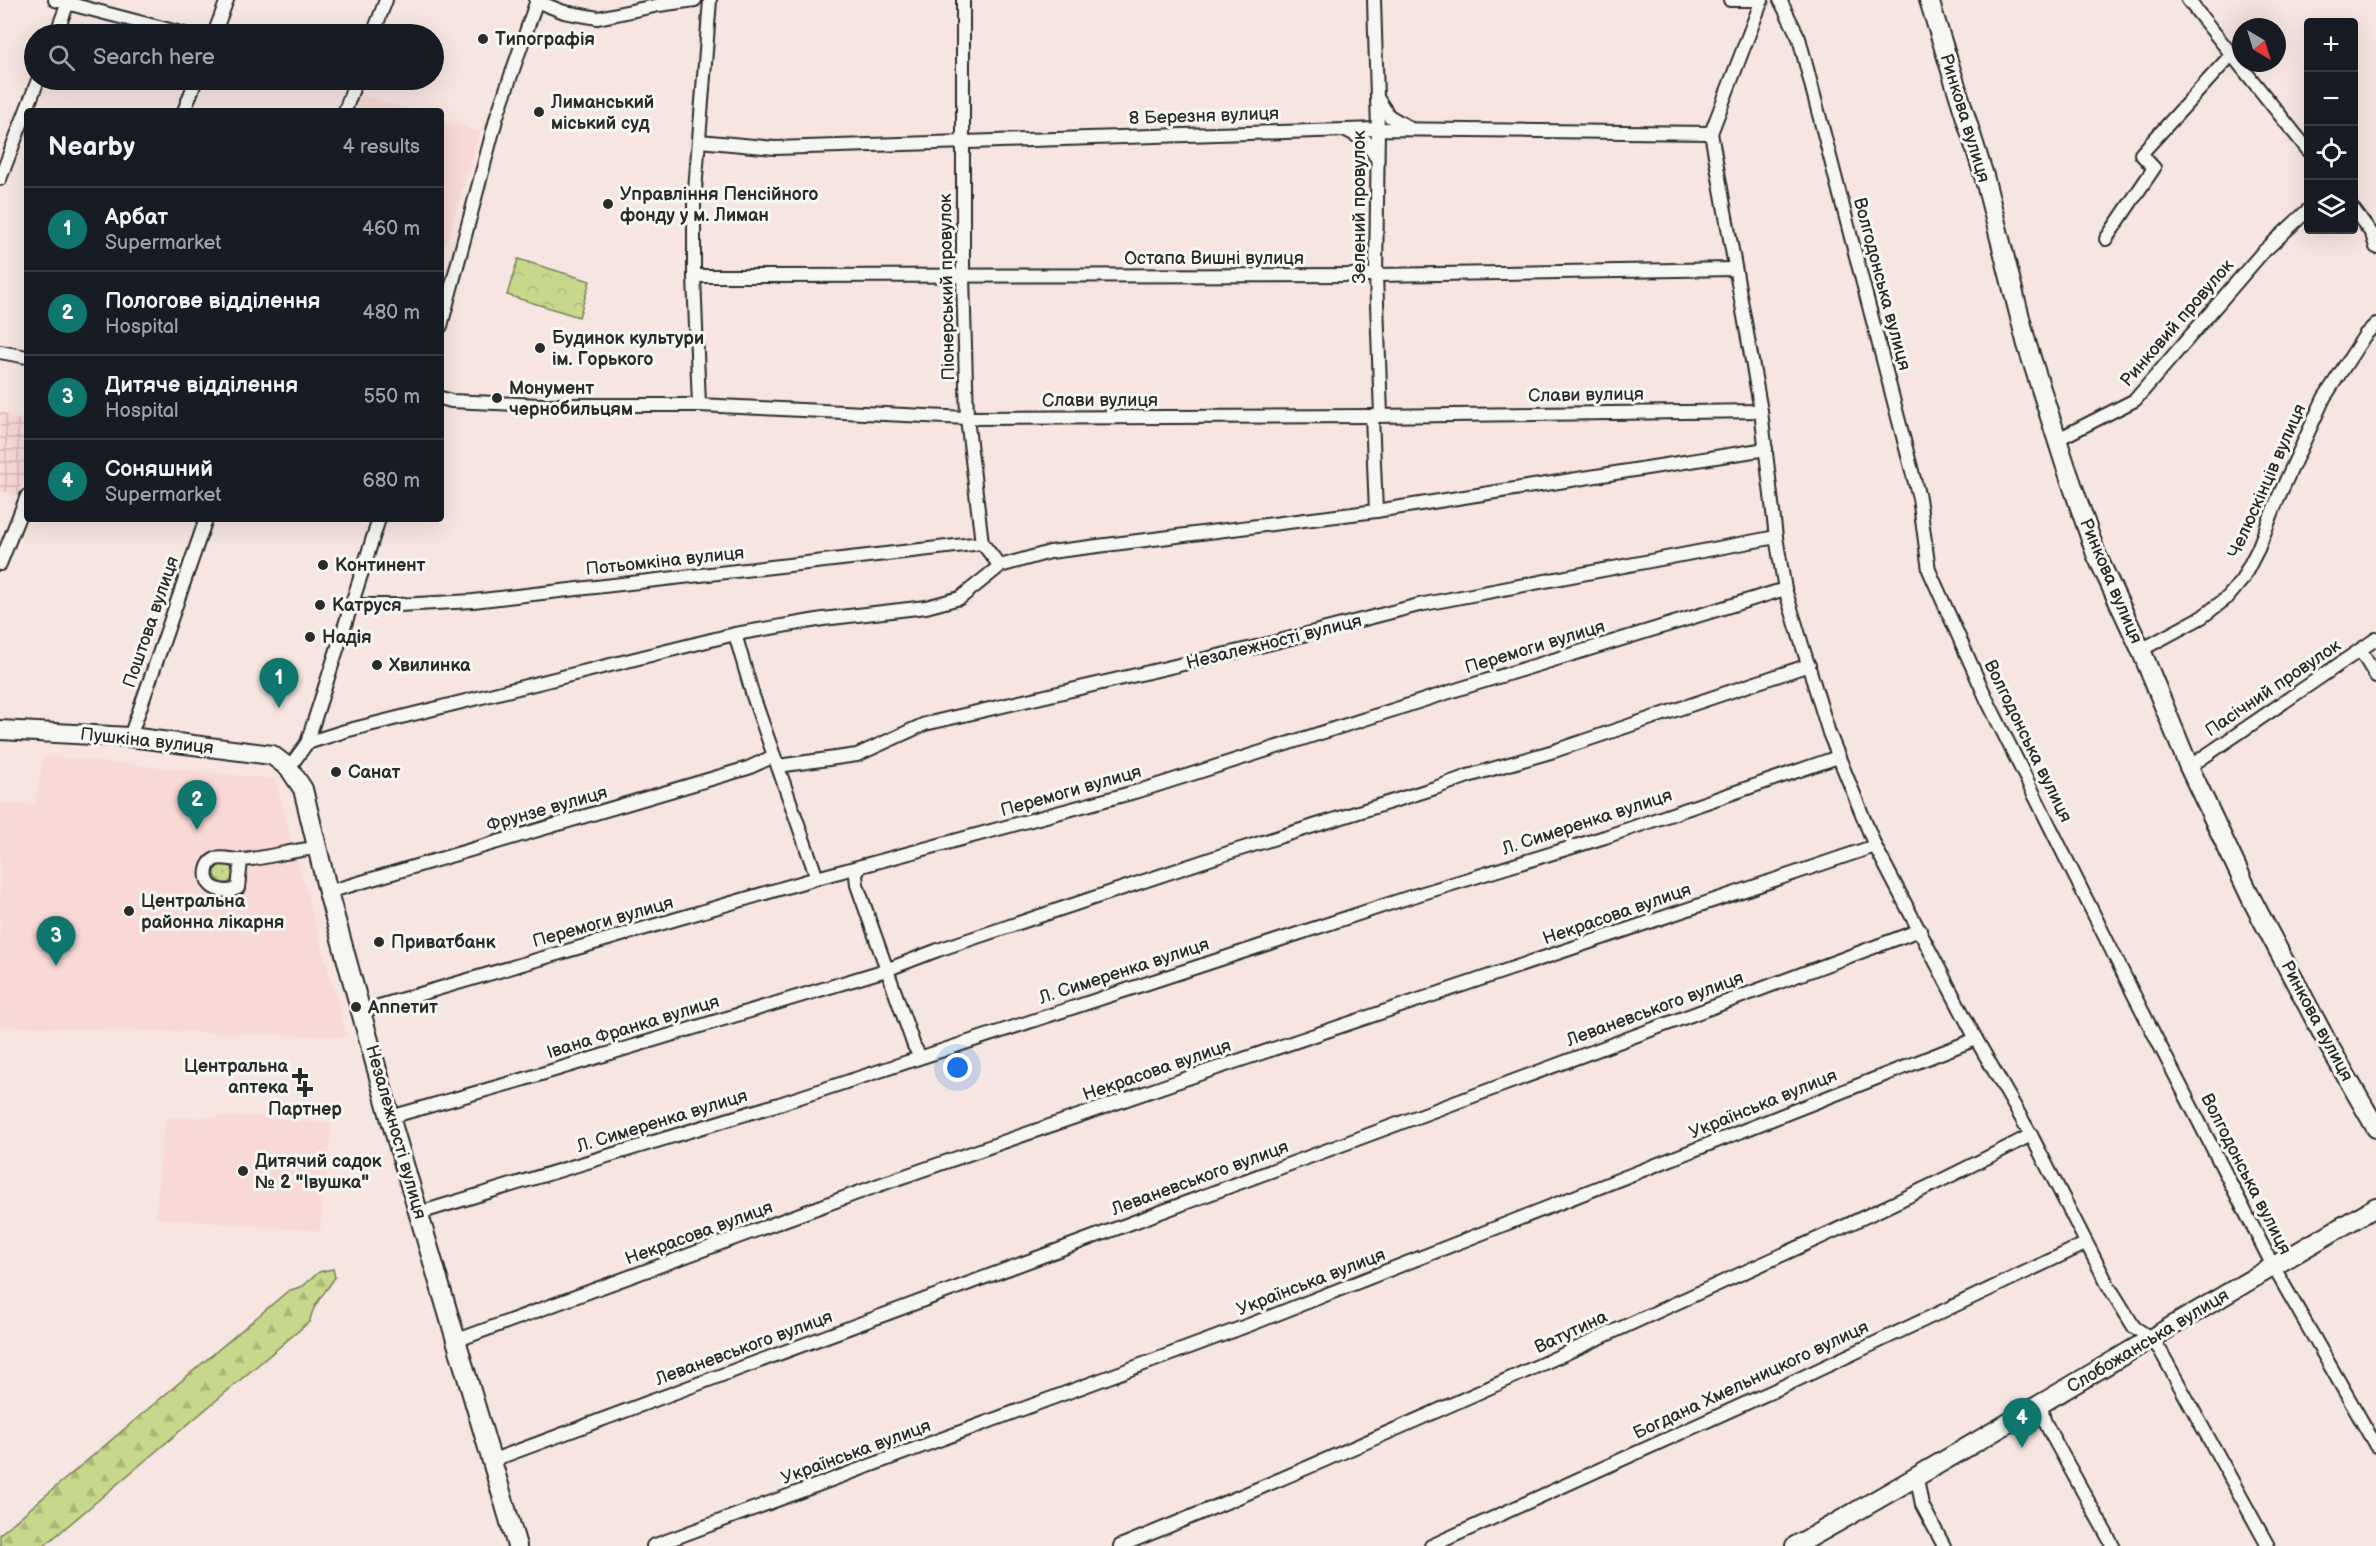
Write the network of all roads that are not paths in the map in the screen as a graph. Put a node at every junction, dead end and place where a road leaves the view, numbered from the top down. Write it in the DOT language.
graph roads {
  1 [pos="227,0"];
  2 [pos="386,0"];
  3 [pos="536,0"];
  4 [pos="695,0"];
  5 [pos="710,0"];
  6 [pos="963,0"];
  7 [pos="1374,0"];
  8 [pos="1730,0"];
  9 [pos="1762,0"];
  10 [pos="1780,0"];
  11 [pos="1929,0"];
  12 [pos="2188,0"];
  13 [pos="64,2"];
  14 [pos="58,24"];
  15 [pos="147,24"];
  16 [pos="218,24"];
  17 [pos="377,24"];
  18 [pos="2232,54"];
  19 [pos="2246,72"];
  20 [pos="34,90"];
  21 [pos="192,90"];
  22 [pos="352,90"];
  23 [pos="1377,95"];
  24 [pos="27,108"];
  25 [pos="185,108"];
  26 [pos="346,108"];
  27 [pos="24,116"];
  28 [pos="1344,129"];
  29 [pos="1377,129"];
  30 [pos="1415,129"];
  31 [pos="1710,133"];
  32 [pos="699,141"];
  33 [pos="964,141"];
  34 [pos="2304,145"];
  35 [pos="1377,164"];
  36 [pos="0,178"];
  37 [pos="2304,214"];
  38 [pos="2358,215"];
  39 [pos="2106,239"];
  40 [pos="2376,247"];
  41 [pos="1735,269"];
  42 [pos="1376,275"];
  43 [pos="694,276"];
  44 [pos="963,277"];
  45 [pos="444,315"];
  46 [pos="2376,324"];
  47 [pos="0,352"];
  48 [pos="24,356"];
  49 [pos="444,399"];
  50 [pos="699,405"];
  51 [pos="1761,411"];
  52 [pos="1377,416"];
  53 [pos="967,418"];
  54 [pos="2058,439"];
  55 [pos="1766,448"];
  56 [pos="24,504"];
  57 [pos="1376,511"];
  58 [pos="205,522"];
  59 [pos="378,522"];
  60 [pos="1776,537"];
  61 [pos="982,543"];
  62 [pos="0,564"];
  63 [pos="1000,566"];
  64 [pos="1785,589"];
  65 [pos="351,605"];
  66 [pos="735,634"];
  67 [pos="2376,639"];
  68 [pos="2141,650"];
  69 [pos="2360,650"];
  70 [pos="1809,665"];
  71 [pos="2376,676"];
  72 [pos="0,730"];
  73 [pos="130,737"];
  74 [pos="307,743"];
  75 [pos="1838,757"];
  76 [pos="776,761"];
  77 [pos="2189,767"];
  78 [pos="289,768"];
  79 [pos="1875,846"];
  80 [pos="317,848"];
  81 [pos="241,861"];
  82 [pos="859,868"];
  83 [pos="817,878"];
  84 [pos="328,892"];
  85 [pos="1920,930"];
  86 [pos="886,970"];
  87 [pos="362,1011"];
  88 [pos="1976,1039"];
  89 [pos="920,1056"];
  90 [pos="390,1117"];
  91 [pos="2376,1128"];
  92 [pos="2031,1135"];
  93 [pos="2376,1207"];
  94 [pos="419,1213"];
  95 [pos="2085,1244"];
  96 [pos="2273,1266"];
  97 [pos="2150,1338"];
  98 [pos="455,1341"];
  99 [pos="2041,1405"];
  100 [pos="2376,1446"];
  101 [pos="493,1460"];
  102 [pos="1917,1478"];
  103 [pos="517,1546"];
  104 [pos="653,1546"];
  105 [pos="1120,1546"];
  106 [pos="1431,1546"];
  107 [pos="1795,1546"];
  108 [pos="1944,1546"];
  109 [pos="2113,1546"];
  110 [pos="2268,1546"];
  1 -- 16 [label="street"];
  2 -- 17 [label="street"];
  3 -- 4 [label="street"];
  3 -- 45 [label="street"];
  5 -- 32 [label="street"];
  6 -- 33 [label="street, Піонерський провулок"];
  7 -- 23 [label="street, Зелений провулок"];
  8 -- 9 [label="street"];
  9 -- 31 [label="street"];
  10 -- 96 [label="street, Волгодонська вулиця"];
  11 -- 54 [label="main road, Ринкова вулиця"];
  12 -- 18 [label="street"];
  13 -- 14 [label="street"];
  13 -- 15 [label="street"];
  18 -- 39 [label="street"];
  19 -- 34 [label="street"];
  20 -- 24 [label="street"];
  21 -- 25 [label="street"];
  22 -- 26 [label="street"];
  23 -- 29 [label="street, Зелений провулок"];
  23 -- 30 [label="street"];
  27 -- 36 [label="street"];
  28 -- 29 [label="street, 8 Березня вулиця"];
  28 -- 33 [label="street, 8 Березня вулиця"];
  28 -- 35 [label="street"];
  29 -- 30 [label="street, 8 Березня вулиця"];
  29 -- 35 [label="street, Зелений провулок"];
  30 -- 31 [label="street, 8 Березня вулиця"];
  31 -- 41 [label="street"];
  32 -- 33 [label="street, 8 Березня вулиця"];
  32 -- 43 [label="street"];
  33 -- 44 [label="street, Піонерський провулок"];
  35 -- 42 [label="street, Зелений провулок"];
  37 -- 54 [label="street, Ринковий провулок"];
  38 -- 40 [label="street"];
  41 -- 42 [label="street, Остапа Вишні вулиця"];
  41 -- 51 [label="street"];
  42 -- 44 [label="street, Остапа Вишні вулиця"];
  42 -- 52 [label="street, Зелений провулок"];
  43 -- 44 [label="street, Остапа Вишні вулиця"];
  43 -- 50 [label="street"];
  44 -- 53 [label="street, Піонерський провулок"];
  46 -- 68 [label="street, Челюскінців вулиця"];
  47 -- 48 [label="street"];
  49 -- 50 [label="street, Слави вулиця"];
  50 -- 53 [label="street, Слави вулиця"];
  51 -- 52 [label="street, Слави вулиця"];
  51 -- 55 [label="street"];
  52 -- 53 [label="street, Слави вулиця"];
  52 -- 57 [label="street, Зелений провулок"];
  53 -- 61 [label="street, Піонерський провулок"];
  54 -- 68 [label="main road, Ринкова вулиця"];
  55 -- 57 [label="street"];
  55 -- 60 [label="street"];
  56 -- 62 [label="street"];
  57 -- 63 [label="street"];
  58 -- 73 [label="street, Поштова вулиця"];
  59 -- 65 [label="street"];
  60 -- 64 [label="street"];
  60 -- 76 [label="street, Незалежності вулиця"];
  61 -- 63 [label="street"];
  61 -- 65 [label="street, Потьомкіна вулиця"];
  63 -- 66 [label="street"];
  64 -- 70 [label="street"];
  64 -- 82 [label="street, Перемоги вулиця"];
  65 -- 74 [label="street"];
  66 -- 74 [label="street"];
  66 -- 76 [label="street"];
  67 -- 69 [label="street, Пасічний провулок"];
  68 -- 77 [label="main road, Ринкова вулиця"];
  69 -- 71 [label="street"];
  69 -- 77 [label="street, Пасічний провулок"];
  70 -- 75 [label="street"];
  70 -- 86 [label="street, Івана Франка вулиця"];
  72 -- 73 [label="main road, Пушкіна вулиця"];
  73 -- 78 [label="main road, Пушкіна вулиця"];
  74 -- 78 [label="street"];
  75 -- 79 [label="street"];
  75 -- 89 [label="street, Л. Симеренка вулиця"];
  76 -- 83 [label="street"];
  76 -- 84 [label="street, Фрунзе вулиця"];
  77 -- 91 [label="main road, Ринкова вулиця"];
  78 -- 80 [label="main road, Незалежності вулиця"];
  79 -- 85 [label="street"];
  79 -- 98 [label="street, Некрасова вулиця"];
  80 -- 81 [label="street"];
  80 -- 84 [label="main road, Незалежності вулиця"];
  82 -- 83 [label="street, Перемоги вулиця"];
  82 -- 86 [label="street"];
  83 -- 87 [label="street, Перемоги вулиця"];
  84 -- 87 [label="main road, Незалежності вулиця"];
  85 -- 88 [label="street"];
  85 -- 101 [label="street, Леваневського вулиця"];
  86 -- 89 [label="street"];
  86 -- 90 [label="street, Івана Франка вулиця"];
  87 -- 90 [label="main road, Незалежності вулиця"];
  88 -- 92 [label="street"];
  88 -- 104 [label="street, Українська вулиця"];
  89 -- 94 [label="street, Л. Симеренка вулиця"];
  90 -- 94 [label="main road, Незалежності вулиця"];
  92 -- 95 [label="street"];
  92 -- 105 [label="street, Ватутина"];
  93 -- 96 [label="main road, Слобожанська вулиця"];
  94 -- 98 [label="main road, Незалежності вулиця"];
  95 -- 97 [label="street"];
  95 -- 106 [label="street, Богдана Хмельницкого вулиця"];
  96 -- 97 [label="main road, Слобожанська вулиця"];
  96 -- 100 [label="street, Волгодонська вулиця"];
  97 -- 99 [label="main road, Слобожанська вулиця"];
  97 -- 110 [label="street"];
  98 -- 101 [label="main road, Незалежності вулиця"];
  99 -- 102 [label="main road, Слобожанська вулиця"];
  99 -- 109 [label="street"];
  101 -- 103 [label="main road, Незалежності вулиця"];
  102 -- 107 [label="main road, Слобожанська вулиця"];
  102 -- 108 [label="street"];
}
